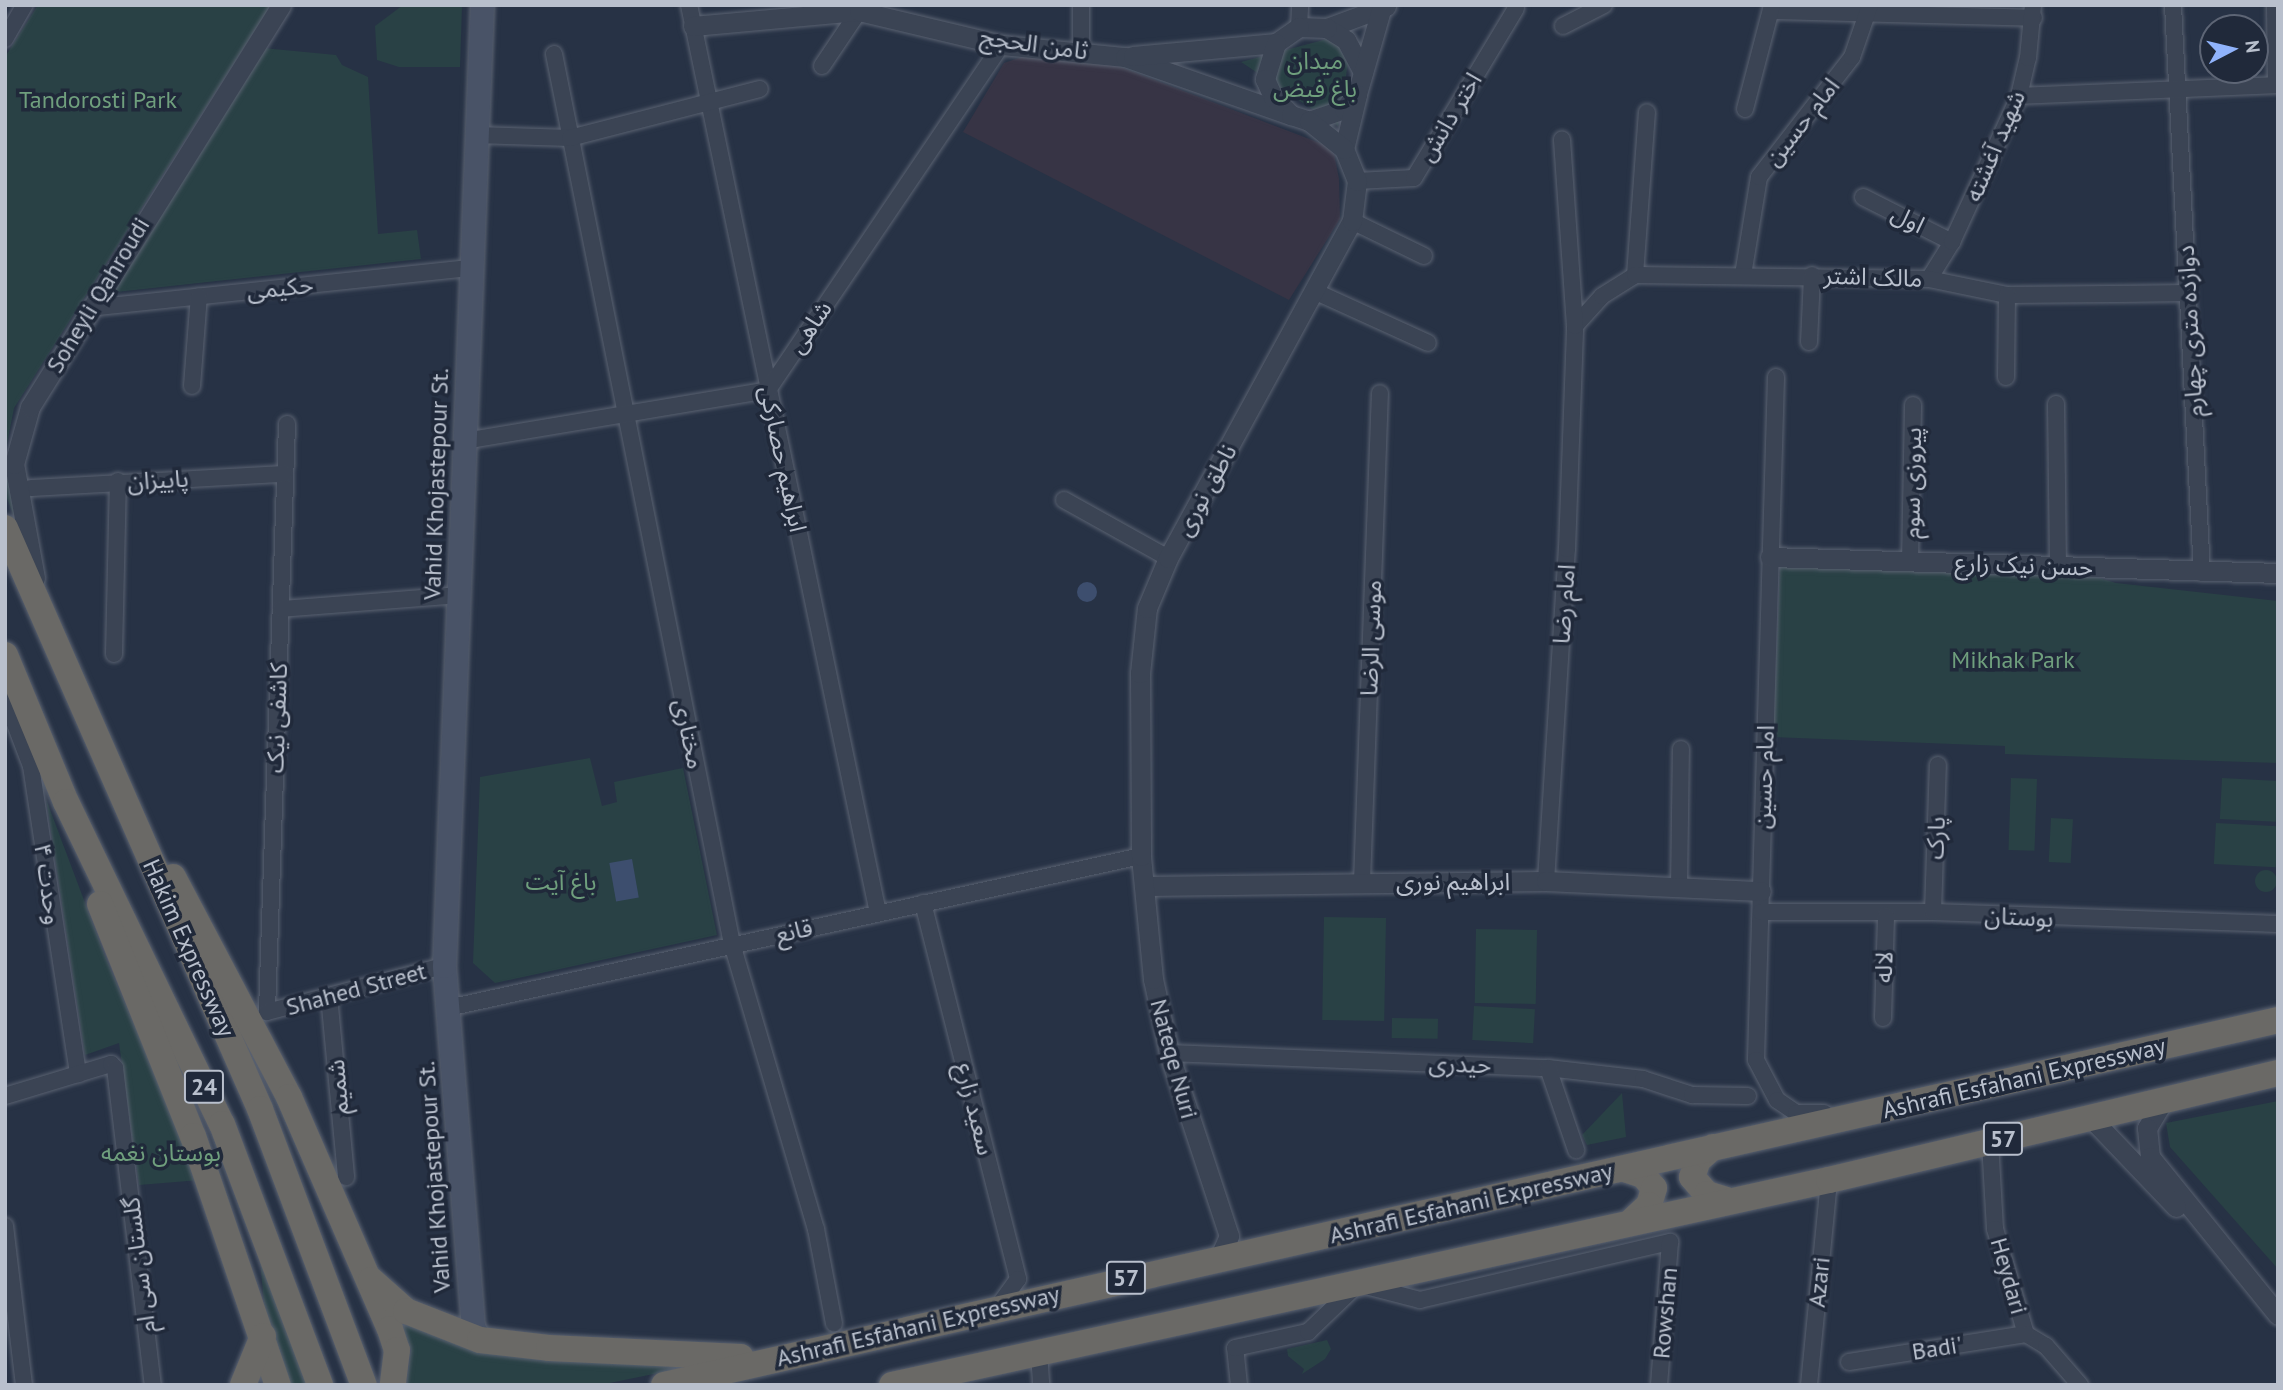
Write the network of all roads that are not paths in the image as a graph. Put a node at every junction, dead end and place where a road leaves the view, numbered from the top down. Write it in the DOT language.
graph roads {
  1 [pos="25,5"];
  2 [pos="281,5"];
  3 [pos="482,5"];
  4 [pos="689,5"];
  5 [pos="1081,5"];
  6 [pos="1300,5"];
  7 [pos="1604,5"];
  8 [pos="2173,5"];
  9 [pos="2275,5"];
  10 [pos="1384,8"];
  11 [pos="1516,8"];
  12 [pos="1772,8"];
  13 [pos="1869,10"];
  14 [pos="859,11"];
  15 [pos="2034,11"];
  16 [pos="893,12"];
  17 [pos="693,26"];
  18 [pos="1563,26"];
  19 [pos="1299,27"];
  20 [pos="1327,28"];
  21 [pos="5,39"];
  22 [pos="1276,43"];
  23 [pos="1002,45"];
  24 [pos="1081,50"];
  25 [pos="554,54"];
  26 [pos="1125,57"];
  27 [pos="822,66"];
  28 [pos="1363,72"];
  29 [pos="2277,85"];
  30 [pos="760,89"];
  31 [pos="2179,89"];
  32 [pos="1357,94"];
  33 [pos="2019,96"];
  34 [pos="709,105"];
  35 [pos="1745,109"];
  36 [pos="1647,112"];
  37 [pos="1300,118"];
  38 [pos="477,135"];
  39 [pos="570,138"];
  40 [pos="1562,139"];
  41 [pos="1344,149"];
  42 [pos="1357,181"];
  43 [pos="1863,197"];
  44 [pos="1352,221"];
  45 [pos="1952,242"];
  46 [pos="1424,256"];
  47 [pos="471,268"];
  48 [pos="1635,275"];
  49 [pos="1744,275"];
  50 [pos="1811,275"];
  51 [pos="1929,279"];
  52 [pos="1314,291"];
  53 [pos="2188,293"];
  54 [pos="2007,295"];
  55 [pos="199,296"];
  56 [pos="89,307"];
  57 [pos="1575,326"];
  58 [pos="1809,342"];
  59 [pos="1428,343"];
  60 [pos="1776,377"];
  61 [pos="2006,377"];
  62 [pos="192,386"];
  63 [pos="768,390"];
  64 [pos="1380,393"];
  65 [pos="2056,404"];
  66 [pos="1913,405"];
  67 [pos="624,415"];
  68 [pos="287,424"];
  69 [pos="464,441"];
  70 [pos="285,474"];
  71 [pos="118,481"];
  72 [pos="31,488"];
  73 [pos="1064,500"];
  74 [pos="5,528"];
  75 [pos="1770,557"];
  76 [pos="1168,558"];
  77 [pos="1910,562"];
  78 [pos="2058,566"];
  79 [pos="2202,573"];
  80 [pos="2278,573"];
  81 [pos="458,595"];
  82 [pos="281,608"];
  83 [pos="43,613"];
  84 [pos="114,653"];
  85 [pos="5,655"];
  86 [pos="5,698"];
  87 [pos="1681,749"];
  88 [pos="1938,765"];
  89 [pos="124,798"];
  90 [pos="66,802"];
  91 [pos="1141,856"];
  92 [pos="1546,881"];
  93 [pos="1362,882"];
  94 [pos="1146,886"];
  95 [pos="1679,887"];
  96 [pos="1761,891"];
  97 [pos="923,903"];
  98 [pos="1761,912"];
  99 [pos="1933,912"];
  100 [pos="878,913"];
  101 [pos="1886,915"];
  102 [pos="2278,924"];
  103 [pos="732,944"];
  104 [pos="444,965"];
  105 [pos="330,996"];
  106 [pos="448,1008"];
  107 [pos="267,1013"];
  108 [pos="1883,1018"];
  109 [pos="2278,1020"];
  110 [pos="1169,1053"];
  111 [pos="1548,1068"];
  112 [pos="2278,1073"];
  113 [pos="78,1074"];
  114 [pos="5,1096"];
  115 [pos="1748,1096"];
  116 [pos="2165,1097"];
  117 [pos="2091,1118"];
  118 [pos="1842,1122"];
  119 [pos="1990,1142"];
  120 [pos="1713,1147"];
  121 [pos="1576,1150"];
  122 [pos="1624,1169"];
  123 [pos="346,1177"];
  124 [pos="1829,1180"];
  125 [pos="1727,1200"];
  126 [pos="1633,1220"];
  127 [pos="5,1226"];
  128 [pos="2209,1235"];
  129 [pos="1220,1256"];
  130 [pos="365,1274"];
  131 [pos="1358,1284"];
  132 [pos="996,1309"];
  133 [pos="2278,1315"];
  134 [pos="834,1323"];
  135 [pos="2026,1334"];
  136 [pos="263,1336"];
  137 [pos="480,1340"];
  138 [pos="1039,1353"];
  139 [pos="777,1358"];
  140 [pos="1849,1362"];
  141 [pos="362,1379"];
  142 [pos="319,1383"];
  143 [pos="24,1385"];
  144 [pos="153,1385"];
  145 [pos="243,1385"];
  146 [pos="278,1385"];
  147 [pos="393,1385"];
  148 [pos="664,1385"];
  149 [pos="892,1385"];
  150 [pos="1041,1385"];
  151 [pos="1239,1385"];
  152 [pos="1659,1385"];
  153 [pos="1809,1385"];
  154 [pos="2080,1385"];
  1 -- 21 [label="street"];
  2 -- 56 [label="street, Soheyli Qahroudi"];
  3 -- 38 [label="main road, Vahid Khojastepour St."];
  4 -- 17 [label="street, ابراهیم حصارکی"];
  5 -- 24 [label="street"];
  6 -- 19 [label="street"];
  7 -- 18 [label="street"];
  8 -- 31 [label="street, دوازده متری چهارم"];
  9 -- 29 [label="street"];
  10 -- 20 [label="street"];
  10 -- 28 [label="street"];
  11 -- 42 [label="street, اختر دانش"];
  12 -- 13 [label="street"];
  12 -- 35 [label="street"];
  13 -- 15 [label="street"];
  13 -- 49 [label="street, امام حسین"];
  14 -- 16 [label="street, ثامن الحجج"];
  14 -- 17 [label="street, ثامن الحجج"];
  14 -- 27 [label="street"];
  15 -- 33 [label="street, شهید آغشته"];
  16 -- 23 [label="street, ثامن الحجج"];
  17 -- 34 [label="street, ابراهیم حصارکی"];
  19 -- 20 [label="street"];
  19 -- 22 [label="street"];
  20 -- 28 [label="street"];
  22 -- 26 [label="street"];
  22 -- 37 [label="street"];
  23 -- 24 [label="street, ثامن الحجج"];
  23 -- 63 [label="street, شاهی"];
  24 -- 26 [label="street, ثامن الحجج"];
  25 -- 39 [label="street, مختاری"];
  26 -- 37 [label="street"];
  28 -- 32 [label="street"];
  29 -- 31 [label="street"];
  30 -- 34 [label="street"];
  31 -- 33 [label="street"];
  31 -- 53 [label="street, دوازده متری چهارم"];
  32 -- 37 [label="street"];
  32 -- 41 [label="street"];
  33 -- 45 [label="street, شهید آغشته"];
  34 -- 39 [label="street"];
  34 -- 63 [label="street, ابراهیم حصارکی"];
  36 -- 48 [label="street"];
  37 -- 41 [label="street"];
  38 -- 39 [label="street"];
  38 -- 47 [label="main road, Vahid Khojastepour St."];
  39 -- 67 [label="street, مختاری"];
  40 -- 57 [label="street, امام رضا"];
  41 -- 42 [label="street, ناطق نوری"];
  42 -- 44 [label="street, ناطق نوری"];
  43 -- 45 [label="street, اول"];
  44 -- 46 [label="street"];
  44 -- 52 [label="street, ناطق نوری"];
  45 -- 51 [label="street, شهید آغشته"];
  47 -- 55 [label="street, حکیمی"];
  47 -- 69 [label="main road, Vahid Khojastepour St."];
  48 -- 49 [label="street, مالک اشتر"];
  48 -- 57 [label="street"];
  49 -- 50 [label="street, مالک اشتر"];
  50 -- 51 [label="street, مالک اشتر"];
  50 -- 58 [label="street"];
  51 -- 54 [label="street, مالک اشتر"];
  52 -- 59 [label="street"];
  52 -- 76 [label="street, ناطق نوری"];
  53 -- 54 [label="street, مالک اشتر"];
  53 -- 79 [label="street, دوازده متری چهارم"];
  54 -- 61 [label="street"];
  55 -- 56 [label="street, حکیمی"];
  55 -- 62 [label="street"];
  56 -- 83 [label="street, Soheyli Qahroudi"];
  57 -- 92 [label="street, امام رضا"];
  60 -- 75 [label="street, امام حسین"];
  63 -- 67 [label="street"];
  63 -- 100 [label="street, ابراهیم حصارکی"];
  64 -- 93 [label="street, موسی الرضا"];
  65 -- 78 [label="street"];
  66 -- 77 [label="street, پیروزی سوم"];
  67 -- 69 [label="street"];
  67 -- 103 [label="street, مختاری"];
  68 -- 70 [label="street, کاشفی نیک"];
  69 -- 81 [label="main road, Vahid Khojastepour St."];
  70 -- 71 [label="street, پاییزان"];
  70 -- 82 [label="street, کاشفی نیک"];
  71 -- 72 [label="street, پاییزان"];
  71 -- 84 [label="street"];
  73 -- 76 [label="street"];
  74 -- 83 [label="highway, Hakim Expressway / 24"];
  75 -- 77 [label="street, حسن نیک زارع"];
  75 -- 96 [label="street, امام حسین"];
  76 -- 91 [label="street, ناطق نوری"];
  77 -- 78 [label="street, حسن نیک زارع"];
  78 -- 79 [label="street, حسن نیک زارع"];
  79 -- 80 [label="street, حسن نیک زارع"];
  81 -- 82 [label="street"];
  81 -- 104 [label="main road, Vahid Khojastepour St."];
  82 -- 107 [label="street, کاشفی نیک"];
  83 -- 89 [label="highway, Hakim Expressway / 24"];
  85 -- 90 [label="highway, Hakim Expressway / 24"];
  86 -- 113 [label="street, وحدت ۴"];
  87 -- 95 [label="street"];
  88 -- 99 [label="street, پارک"];
  89 -- 130 [label="highway"];
  89 -- 141 [label="highway, Hakim Expressway / 24"];
  90 -- 136 [label="highway"];
  90 -- 142 [label="highway, Hakim Expressway / 24"];
  91 -- 94 [label="street, Nateqe Nuri"];
  91 -- 97 [label="street, قانع"];
  92 -- 93 [label="street, ابراهیم نوری"];
  92 -- 95 [label="street, ابراهیم نوری"];
  93 -- 94 [label="street, ابراهیم نوری"];
  94 -- 110 [label="street, Nateqe Nuri"];
  95 -- 96 [label="street, ابراهیم نوری"];
  96 -- 98 [label="street, امام حسین"];
  97 -- 100 [label="street, قانع"];
  97 -- 132 [label="street, سعید زارع"];
  98 -- 101 [label="street, بوستان"];
  98 -- 118 [label="street, امام حسین"];
  99 -- 101 [label="street, بوستان"];
  99 -- 102 [label="street, بوستان"];
  100 -- 103 [label="street, قانع"];
  101 -- 108 [label="street, لاله"];
  103 -- 106 [label="street, قانع"];
  103 -- 134 [label="street, مختاری"];
  104 -- 105 [label="street, Shahed Street"];
  104 -- 106 [label="main road, Vahid Khojastepour St."];
  105 -- 107 [label="street, Shahed Street"];
  105 -- 123 [label="street, شمیم"];
  106 -- 137 [label="main road, Vahid Khojastepour St."];
  109 -- 118 [label="highway, Ashrafi Esfahani Expressway / 57"];
  110 -- 111 [label="street, حیدری"];
  110 -- 129 [label="street, Nateqe Nuri"];
  111 -- 115 [label="street, حیدری"];
  111 -- 121 [label="street"];
  112 -- 116 [label="highway, Ashrafi Esfahani Expressway / 57"];
  113 -- 114 [label="street"];
  113 -- 144 [label="street, گلستان سی ام"];
  116 -- 117 [label="highway, Ashrafi Esfahani Expressway / 57"];
  116 -- 128 [label="street"];
  117 -- 119 [label="highway, Ashrafi Esfahani Expressway / 57"];
  117 -- 128 [label="street"];
  118 -- 120 [label="highway, Ashrafi Esfahani Expressway / 57"];
  119 -- 124 [label="highway, Ashrafi Esfahani Expressway / 57"];
  119 -- 135 [label="street, Heydari"];
  120 -- 122 [label="highway, Ashrafi Esfahani Expressway / 57"];
  120 -- 125 [label="highway"];
  122 -- 126 [label="highway"];
  122 -- 129 [label="highway, Ashrafi Esfahani Expressway / 57"];
  124 -- 125 [label="highway, Ashrafi Esfahani Expressway / 57"];
  124 -- 153 [label="street, Azari"];
  125 -- 126 [label="highway, Ashrafi Esfahani Expressway / 57"];
  126 -- 131 [label="highway, Ashrafi Esfahani Expressway / 57"];
  127 -- 143 [label="street"];
  128 -- 133 [label="street"];
  129 -- 132 [label="highway, Ashrafi Esfahani Expressway / 57"];
  130 -- 137 [label="highway"];
  130 -- 147 [label="highway"];
  131 -- 138 [label="highway, Ashrafi Esfahani Expressway / 57"];
  131 -- 151 [label="street"];
  131 -- 152 [label="street, Rowshan"];
  132 -- 139 [label="highway, Ashrafi Esfahani Expressway / 57"];
  135 -- 140 [label="street, Badi'"];
  135 -- 154 [label="street, Heydari"];
  136 -- 145 [label="highway"];
  136 -- 146 [label="highway"];
  137 -- 139 [label="highway"];
  138 -- 149 [label="highway, Ashrafi Esfahani Expressway / 57"];
  138 -- 150 [label="street"];
  139 -- 148 [label="highway, Ashrafi Esfahani Expressway / 57"];
}
